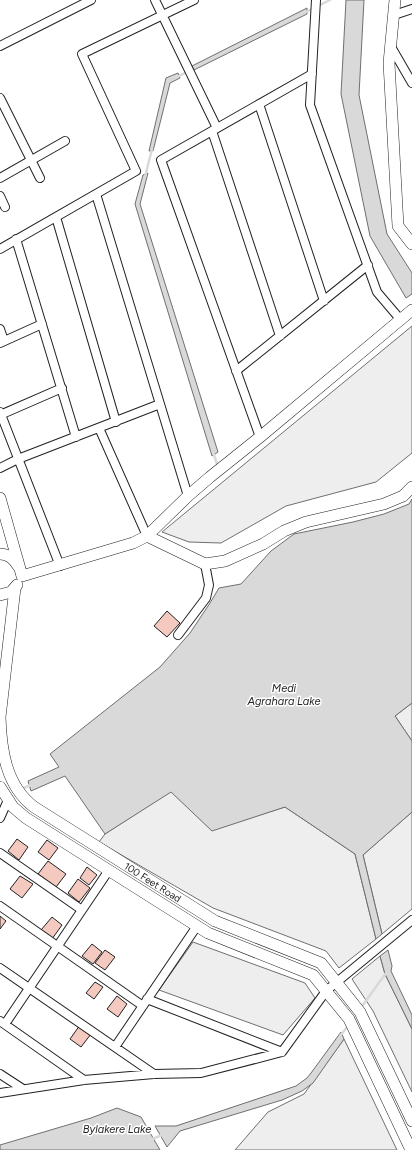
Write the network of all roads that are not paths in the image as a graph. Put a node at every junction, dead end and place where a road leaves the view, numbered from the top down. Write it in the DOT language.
graph roads {
  1 [pos="91,0"];
  2 [pos="155,0"];
  3 [pos="194,0"];
  4 [pos="316,0"];
  5 [pos="395,0"];
  6 [pos="412,8"];
  7 [pos="163,15"];
  8 [pos="394,15"];
  9 [pos="390,45"];
  10 [pos="0,46"];
  11 [pos="312,74"];
  12 [pos="412,83"];
  13 [pos="0,98"];
  14 [pos="259,104"];
  15 [pos="214,129"];
  16 [pos="65,141"];
  17 [pos="30,161"];
  18 [pos="0,178"];
  19 [pos="40,178"];
  20 [pos="96,194"];
  21 [pos="0,196"];
  22 [pos="5,207"];
  23 [pos="56,217"];
  24 [pos="16,239"];
  25 [pos="412,244"];
  26 [pos="0,249"];
  27 [pos="368,265"];
  28 [pos="324,300"];
  29 [pos="406,315"];
  30 [pos="42,324"];
  31 [pos="0,329"];
  32 [pos="280,336"];
  33 [pos="2,342"];
  34 [pos="236,371"];
  35 [pos="62,388"];
  36 [pos="160,404"];
  37 [pos="0,414"];
  38 [pos="116,422"];
  39 [pos="99,428"];
  40 [pos="76,437"];
  41 [pos="260,437"];
  42 [pos="18,459"];
  43 [pos="0,468"];
  44 [pos="412,487"];
  45 [pos="188,496"];
  46 [pos="0,498"];
  47 [pos="147,536"];
  48 [pos="0,543"];
  49 [pos="2,554"];
  50 [pos="205,564"];
  51 [pos="60,566"];
  52 [pos="22,576"];
  53 [pos="15,588"];
  54 [pos="0,595"];
  55 [pos="0,599"];
  56 [pos="178,635"];
  57 [pos="0,787"];
  58 [pos="8,800"];
  59 [pos="0,818"];
  60 [pos="0,853"];
  61 [pos="109,870"];
  62 [pos="0,906"];
  63 [pos="82,910"];
  64 [pos="412,920"];
  65 [pos="198,926"];
  66 [pos="58,947"];
  67 [pos="0,968"];
  68 [pos="336,983"];
  69 [pos="30,988"];
  70 [pos="326,991"];
  71 [pos="145,1002"];
  72 [pos="2,1022"];
  73 [pos="115,1047"];
  74 [pos="282,1052"];
  75 [pos="0,1074"];
  76 [pos="154,1074"];
  77 [pos="84,1080"];
  78 [pos="23,1089"];
  79 [pos="0,1093"];
  80 [pos="412,1121"];
  81 [pos="411,1150"];
  1 -- 10 [label="street"];
  2 -- 7 [label="street"];
  3 -- 7 [label="street"];
  4 -- 11 [label="street"];
  5 -- 8 [label="main road"];
  6 -- 8 [label="street"];
  7 -- 15 [label="street"];
  7 -- 20 [label="street"];
  8 -- 9 [label="main road"];
  9 -- 12 [label="street"];
  9 -- 25 [label="main road"];
  11 -- 14 [label="street"];
  11 -- 27 [label="street"];
  13 -- 17 [label="street"];
  14 -- 15 [label="street"];
  14 -- 28 [label="street"];
  15 -- 32 [label="street"];
  15 -- 34 [label="street"];
  16 -- 17 [label="street"];
  17 -- 18 [label="street"];
  17 -- 19 [label="street"];
  20 -- 23 [label="street"];
  20 -- 36 [label="street"];
  21 -- 22 [label="street"];
  23 -- 24 [label="street"];
  23 -- 38 [label="street"];
  24 -- 26 [label="street"];
  24 -- 30 [label="street"];
  27 -- 28 [label="street"];
  27 -- 29 [label="street"];
  28 -- 32 [label="street"];
  29 -- 41 [label="main road"];
  30 -- 33 [label="street"];
  30 -- 35 [label="street"];
  31 -- 33 [label="street"];
  32 -- 34 [label="street"];
  34 -- 41 [label="street"];
  35 -- 37 [label="street"];
  35 -- 40 [label="street"];
  36 -- 38 [label="street"];
  36 -- 45 [label="street"];
  37 -- 42 [label="street"];
  38 -- 39 [label="street"];
  39 -- 40 [label="street"];
  39 -- 47 [label="street"];
  40 -- 42 [label="street"];
  41 -- 45 [label="main road"];
  42 -- 43 [label="street"];
  42 -- 51 [label="street"];
  44 -- 50 [label="main road"];
  45 -- 47 [label="main road"];
  46 -- 52 [label="main road"];
  47 -- 50 [label="main road"];
  47 -- 51 [label="main road"];
  48 -- 49 [label="main road"];
  49 -- 52 [label="main road"];
  50 -- 56 [label="street"];
  51 -- 52 [label="main road"];
  52 -- 53 [label="main road"];
  53 -- 54 [label="main road"];
  53 -- 68 [label="main road, 100 Feet Road"];
  54 -- 55 [label="main road"];
  57 -- 58 [label="main road, 100 Feet Road"];
  58 -- 59 [label="street"];
  58 -- 61 [label="main road, 100 Feet Road"];
  60 -- 63 [label="street"];
  61 -- 63 [label="street"];
  61 -- 65 [label="main road, 100 Feet Road"];
  62 -- 66 [label="street"];
  63 -- 66 [label="street"];
  64 -- 68 [label="street"];
  65 -- 70 [label="main road, 100 Feet Road"];
  65 -- 71 [label="street"];
  66 -- 69 [label="street"];
  66 -- 71 [label="street"];
  67 -- 69 [label="street"];
  68 -- 70 [label="street"];
  68 -- 80 [label="main road, 100 Feet Road"];
  69 -- 72 [label="street"];
  69 -- 73 [label="street"];
  70 -- 74 [label="street"];
  70 -- 81 [label="main road, 100 Feet Road"];
  71 -- 73 [label="street"];
  71 -- 74 [label="street"];
  72 -- 77 [label="street"];
  73 -- 76 [label="street"];
  74 -- 76 [label="street"];
  75 -- 78 [label="street"];
  76 -- 77 [label="street"];
  77 -- 78 [label="street"];
  78 -- 79 [label="street"];
}
